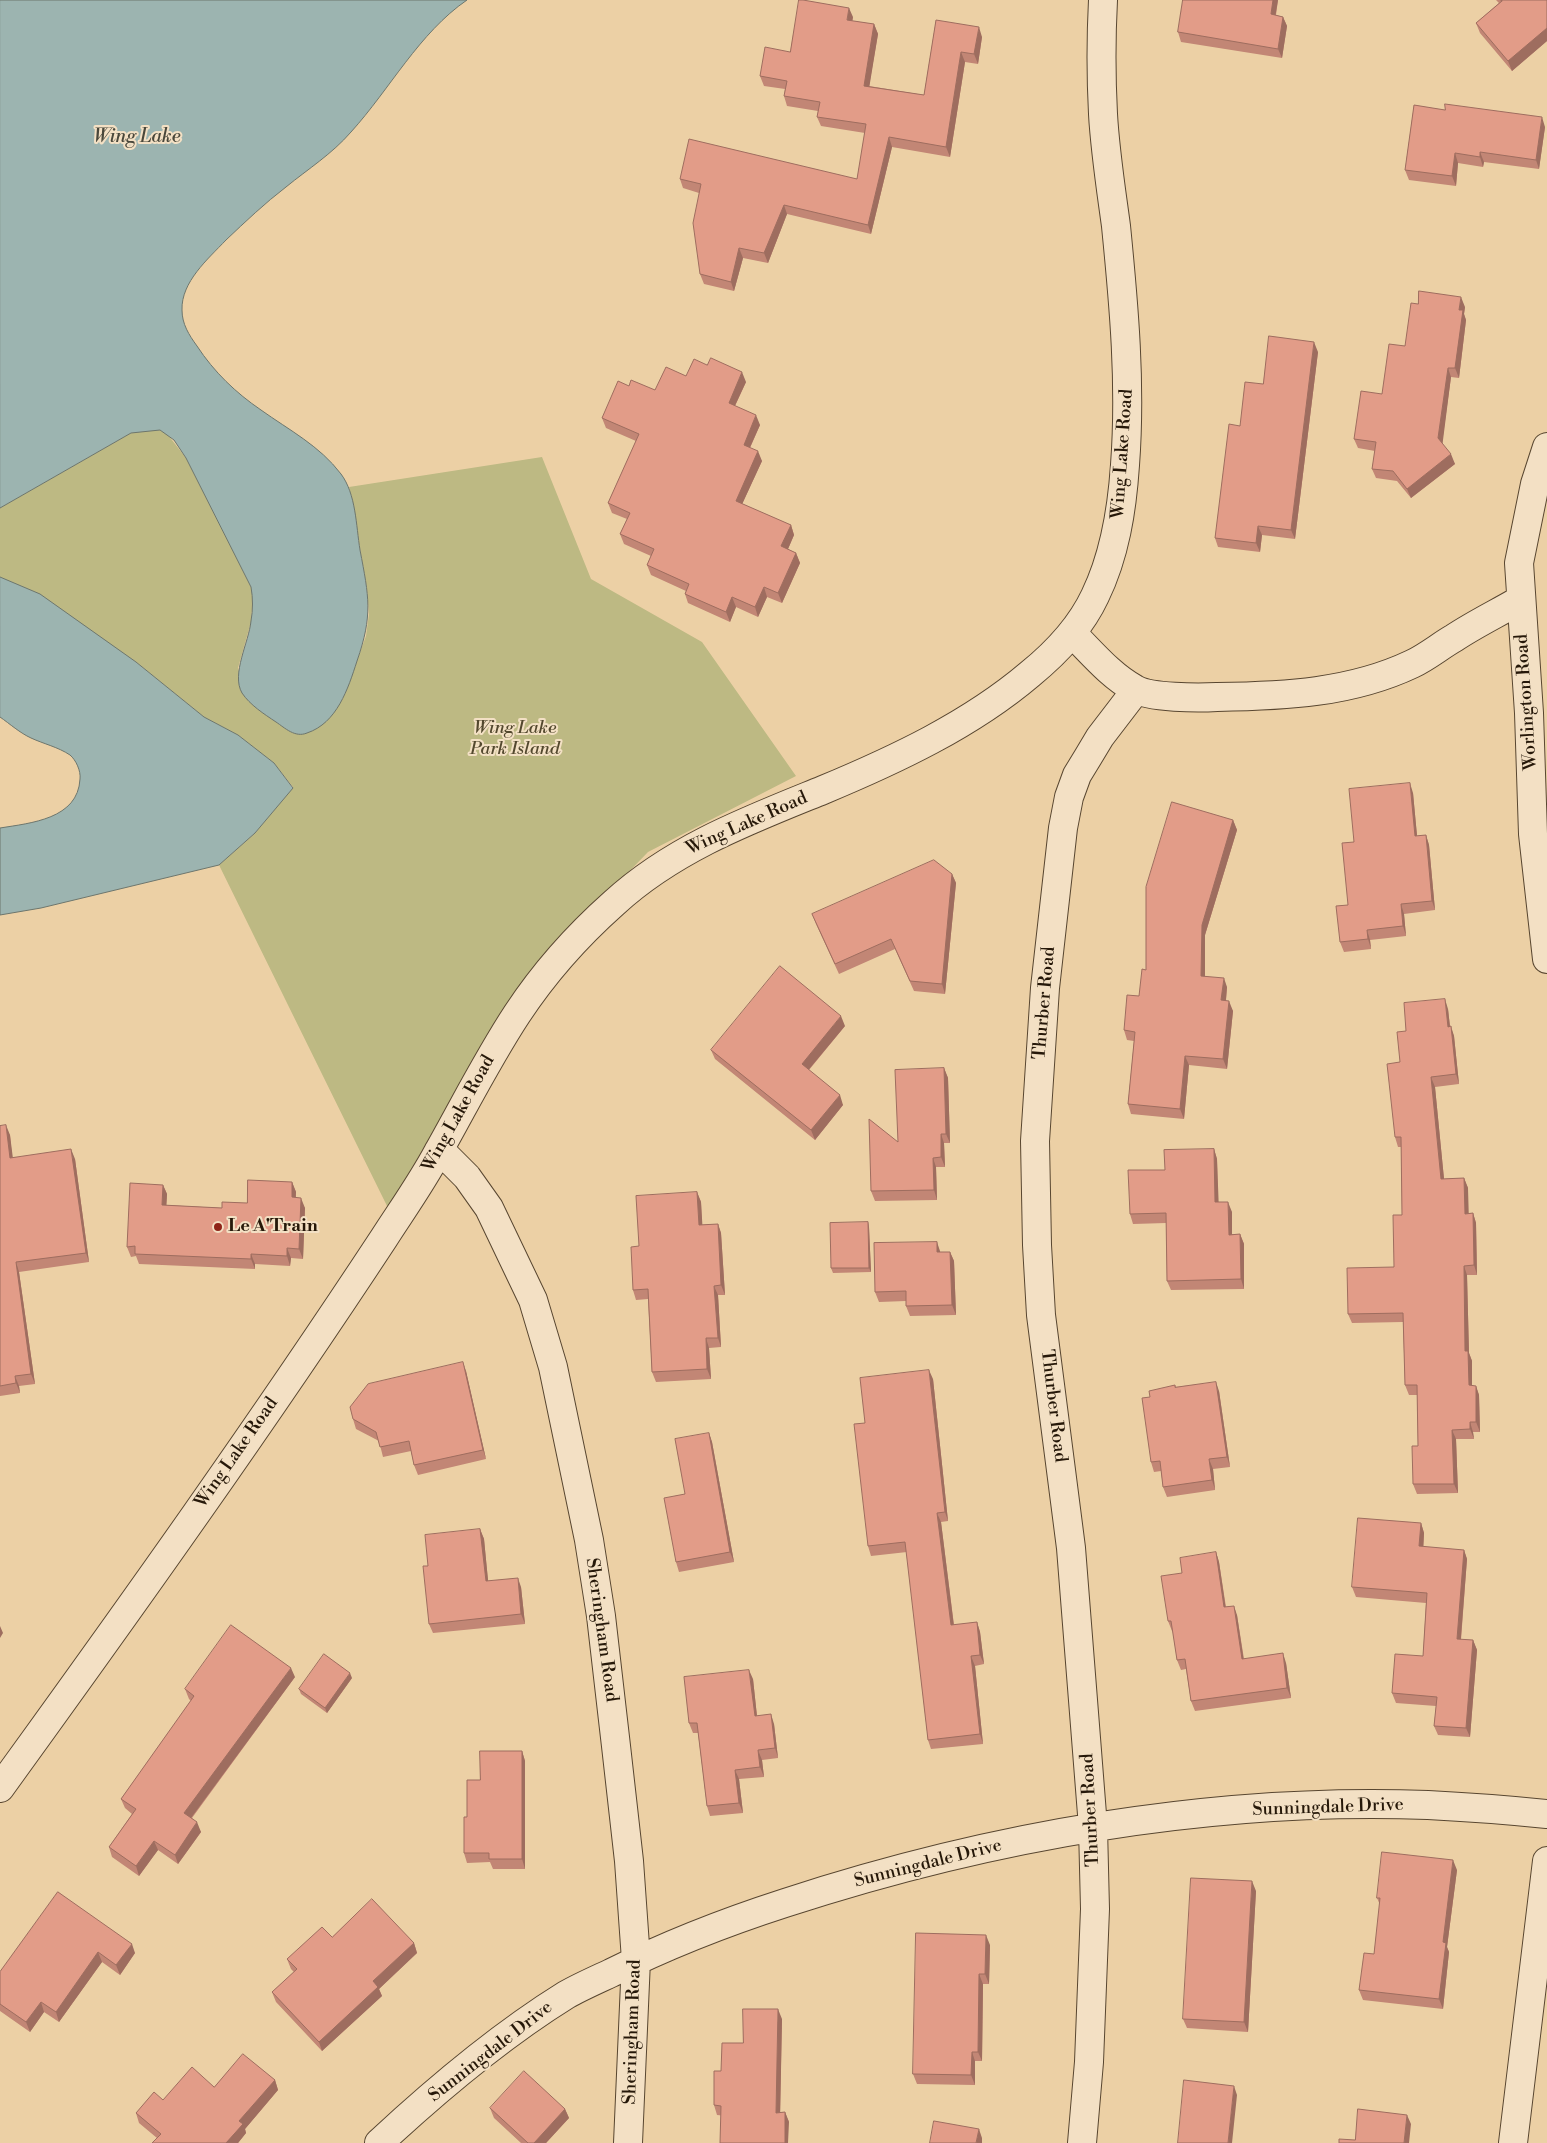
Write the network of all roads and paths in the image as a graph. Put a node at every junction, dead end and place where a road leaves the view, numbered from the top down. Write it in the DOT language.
graph roads {
  1 [pos="1103,0"];
  2 [pos="1547,447"];
  3 [pos="1520,600"];
  4 [pos="1073,634"];
  5 [pos="1136,690"];
  6 [pos="1547,959"];
  7 [pos="440,1150"];
  8 [pos="0,1788"];
  9 [pos="1547,1814"];
  10 [pos="1093,1828"];
  11 [pos="1547,1861"];
  12 [pos="636,1960"];
  13 [pos="379,2143"];
  14 [pos="628,2143"];
  15 [pos="1082,2143"];
  16 [pos="1513,2143"];
  1 -- 4 [label="street, Wing Lake Road"];
  2 -- 3 [label="street, Worlington Road"];
  3 -- 5 [label="street"];
  3 -- 6 [label="street, Worlington Road"];
  4 -- 5 [label="street"];
  4 -- 7 [label="street, Wing Lake Road"];
  5 -- 10 [label="street, Thurber Road"];
  7 -- 8 [label="street, Wing Lake Road"];
  7 -- 12 [label="street, Sheringham Road"];
  9 -- 10 [label="street, Sunningdale Drive"];
  10 -- 12 [label="street, Sunningdale Drive"];
  10 -- 15 [label="street, Thurber Road"];
  11 -- 16 [label="street"];
  12 -- 13 [label="street, Sunningdale Drive"];
  12 -- 14 [label="street, Sheringham Road"];
}
